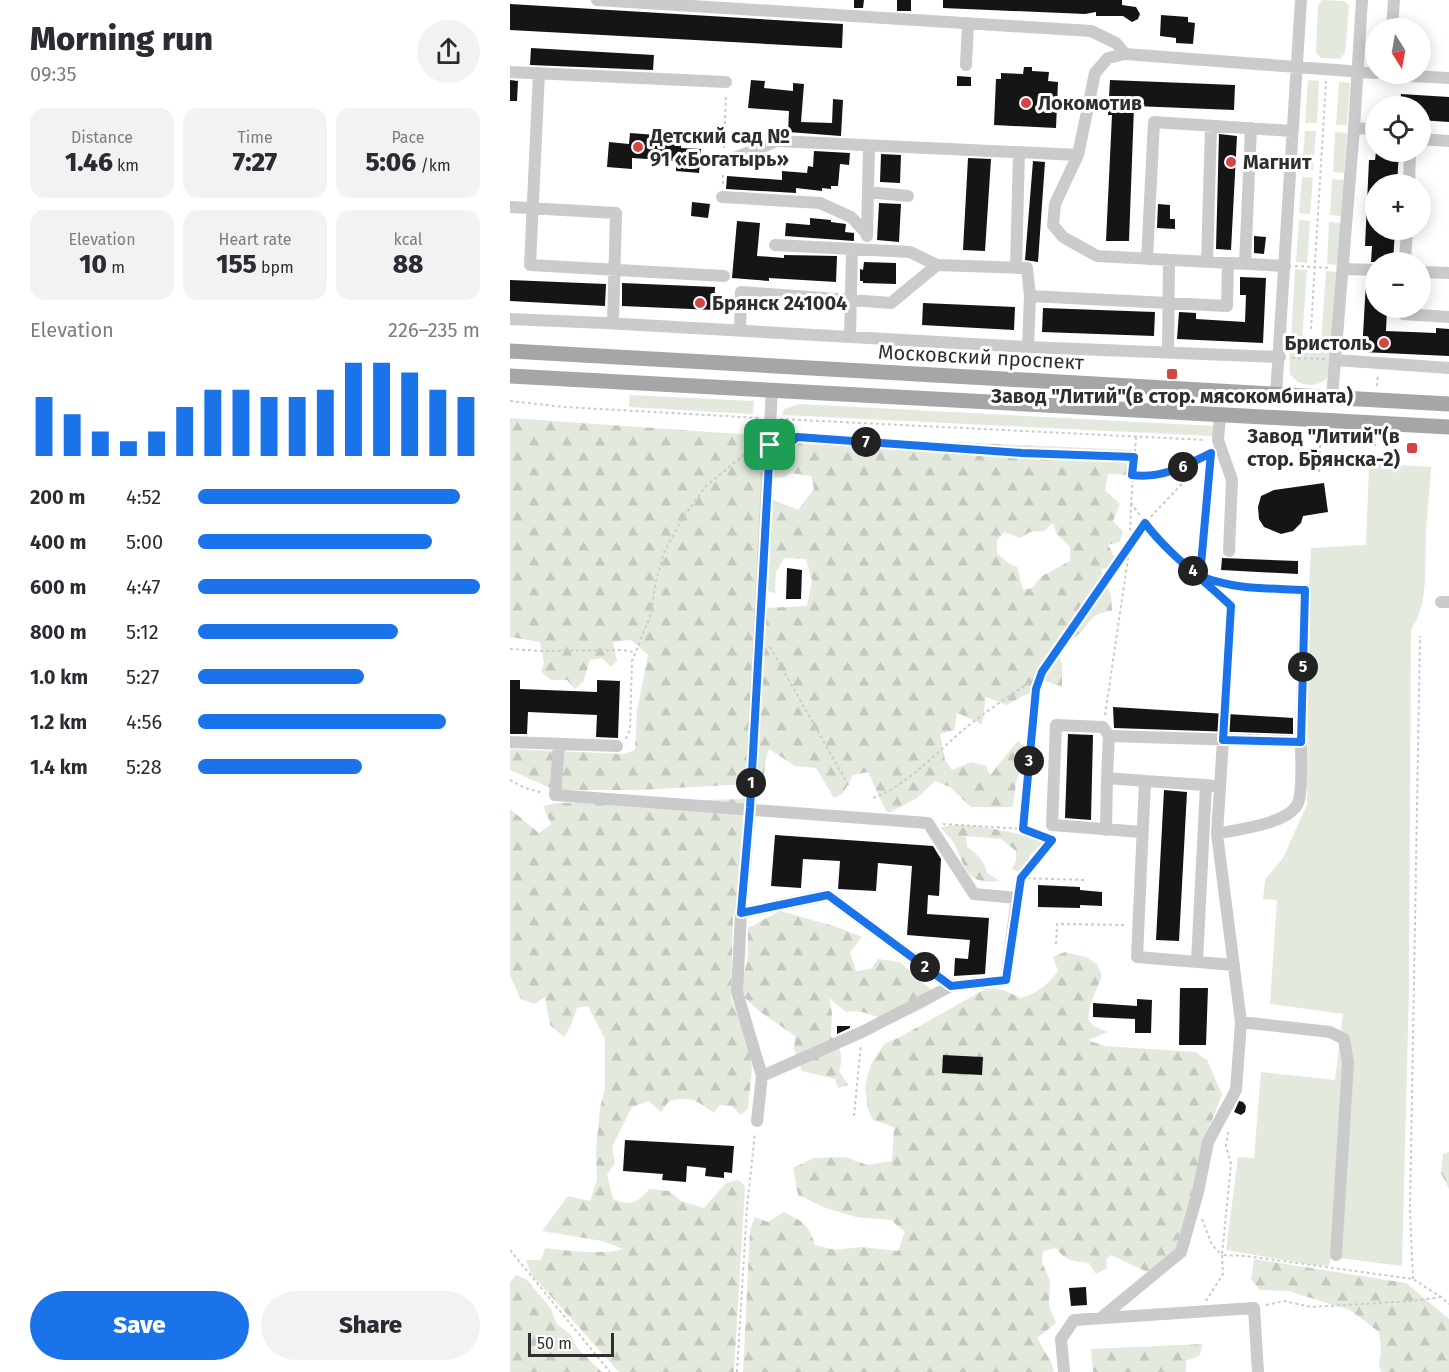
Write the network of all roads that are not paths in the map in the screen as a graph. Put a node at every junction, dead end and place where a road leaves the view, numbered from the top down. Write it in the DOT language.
graph roads {
  1 [pos="597,0"];
  2 [pos="1301,0"];
  3 [pos="1362,0"];
  4 [pos="1394,0"];
  5 [pos="1393,18"];
  6 [pos="968,23"];
  7 [pos="1125,54"];
  8 [pos="966,65"];
  9 [pos="1296,68"];
  10 [pos="510,72"];
  11 [pos="1358,72"];
  12 [pos="539,73"];
  13 [pos="1365,73"];
  14 [pos="1431,77"];
  15 [pos="1449,78"];
  16 [pos="726,82"];
  17 [pos="1211,126"];
  18 [pos="1251,128"];
  19 [pos="1354,128"];
  20 [pos="1365,128"];
  21 [pos="1293,130"];
  22 [pos="1431,140"];
  23 [pos="1449,141"];
  24 [pos="869,146"];
  25 [pos="1019,152"];
  26 [pos="1078,155"];
  27 [pos="724,162"];
  28 [pos="868,192"];
  29 [pos="908,196"];
  30 [pos="722,197"];
  31 [pos="510,207"];
  32 [pos="532,208"];
  33 [pos="867,234"];
  34 [pos="775,245"];
  35 [pos="852,249"];
  36 [pos="867,250"];
  37 [pos="1147,259"];
  38 [pos="1168,260"];
  39 [pos="1207,262"];
  40 [pos="1228,263"];
  41 [pos="1245,264"];
  42 [pos="938,265"];
  43 [pos="1285,266"];
  44 [pos="1016,268"];
  45 [pos="1343,269"];
  46 [pos="615,270"];
  47 [pos="1365,270"];
  48 [pos="1431,272"];
  49 [pos="1449,273"];
  50 [pos="724,276"];
  51 [pos="1030,297"];
  52 [pos="851,300"];
  53 [pos="1168,303"];
  54 [pos="1431,316"];
  55 [pos="1449,317"];
  56 [pos="510,319"];
  57 [pos="613,323"];
  58 [pos="740,331"];
  59 [pos="850,338"];
  60 [pos="1028,347"];
  61 [pos="510,351"];
  62 [pos="1168,353"];
  63 [pos="1280,357"];
  64 [pos="1336,360"];
  65 [pos="1449,368"];
  66 [pos="510,376"];
  67 [pos="772,389"];
  68 [pos="1276,395"];
  69 [pos="1332,398"];
  70 [pos="1449,404"];
  71 [pos="1220,416"];
  72 [pos="1276,418"];
  73 [pos="1332,421"];
  74 [pos="1449,427"];
  75 [pos="1228,551"];
  76 [pos="1305,590"];
  77 [pos="1106,731"];
  78 [pos="1223,740"];
  79 [pos="510,742"];
  80 [pos="1301,742"];
  81 [pos="559,745"];
  82 [pos="617,746"];
  83 [pos="1107,778"];
  84 [pos="1145,781"];
  85 [pos="1206,785"];
  86 [pos="1220,786"];
  87 [pos="750,808"];
  88 [pos="1106,830"];
  89 [pos="1142,832"];
  90 [pos="1217,834"];
  91 [pos="741,913"];
  92 [pos="1197,962"];
  93 [pos="1234,965"];
  94 [pos="951,986"];
  95 [pos="1241,1022"];
  96 [pos="762,1076"];
  97 [pos="757,1121"];
  98 [pos="1336,1255"];
  99 [pos="1101,1318"];
  100 [pos="1065,1372"];
  101 [pos="1258,1372"];
  1 -- 6 [label="street"];
  2 -- 9 [label="street"];
  3 -- 11 [label="street"];
  4 -- 5 [label="street"];
  6 -- 7 [label="street"];
  6 -- 8 [label="street"];
  7 -- 9 [label="street"];
  7 -- 26 [label="street"];
  9 -- 11 [label="street"];
  9 -- 21 [label="street"];
  10 -- 12 [label="street"];
  11 -- 13 [label="street"];
  11 -- 19 [label="street"];
  12 -- 16 [label="street"];
  12 -- 32 [label="street"];
  14 -- 15 [label="street"];
  17 -- 18 [label="street"];
  17 -- 37 [label="street"];
  17 -- 39 [label="street"];
  18 -- 21 [label="street"];
  18 -- 41 [label="street"];
  19 -- 20 [label="street"];
  19 -- 45 [label="street"];
  21 -- 43 [label="street"];
  22 -- 23 [label="street"];
  24 -- 25 [label="street"];
  24 -- 27 [label="street"];
  24 -- 28 [label="street"];
  25 -- 26 [label="street"];
  25 -- 44 [label="street"];
  26 -- 37 [label="street"];
  28 -- 29 [label="street"];
  28 -- 33 [label="street"];
  30 -- 33 [label="street"];
  31 -- 32 [label="street"];
  32 -- 46 [label="street"];
  32 -- 46 [label="street"];
  33 -- 36 [label="street"];
  34 -- 35 [label="street"];
  35 -- 36 [label="street"];
  35 -- 52 [label="street"];
  36 -- 42 [label="street"];
  37 -- 38 [label="street"];
  38 -- 39 [label="street"];
  38 -- 53 [label="street"];
  39 -- 40 [label="street"];
  40 -- 41 [label="street"];
  40 -- 53 [label="street"];
  41 -- 43 [label="street"];
  42 -- 44 [label="street"];
  42 -- 52 [label="street"];
  43 -- 63 [label="street"];
  44 -- 51 [label="street"];
  45 -- 47 [label="street"];
  45 -- 64 [label="street"];
  46 -- 50 [label="street"];
  46 -- 57 [label="street"];
  48 -- 49 [label="street"];
  51 -- 53 [label="street"];
  51 -- 60 [label="street"];
  52 -- 58 [label="street"];
  52 -- 59 [label="street"];
  53 -- 62 [label="street"];
  54 -- 55 [label="street"];
  56 -- 57 [label="street"];
  57 -- 58 [label="street"];
  58 -- 59 [label="street"];
  59 -- 60 [label="street"];
  60 -- 62 [label="street"];
  61 -- 68 [label="main road, Московский проспект"];
  62 -- 63 [label="street"];
  63 -- 68 [label="street"];
  64 -- 65 [label="street"];
  64 -- 69 [label="street"];
  66 -- 67 [label="main road"];
  67 -- 71 [label="main road"];
  67 -- 87 [label="street"];
  68 -- 69 [label="main road, Московский проспект"];
  68 -- 72 [label="main road"];
  69 -- 70 [label="main road, Московский проспект"];
  69 -- 73 [label="main road"];
  71 -- 72 [label="main road"];
  71 -- 75 [label="street"];
  72 -- 73 [label="main road"];
  73 -- 74 [label="main road"];
  76 -- 80 [label="street"];
  77 -- 78 [label="street"];
  77 -- 83 [label="street"];
  77 -- 88 [label="street"];
  78 -- 80 [label="street"];
  78 -- 86 [label="street"];
  79 -- 81 [label="street"];
  80 -- 90 [label="street"];
  81 -- 82 [label="street"];
  81 -- 87 [label="street"];
  83 -- 84 [label="street"];
  83 -- 88 [label="street"];
  84 -- 85 [label="street"];
  84 -- 89 [label="street"];
  85 -- 86 [label="street"];
  85 -- 92 [label="street"];
  86 -- 90 [label="street"];
  87 -- 91 [label="street"];
  87 -- 94 [label="street"];
  88 -- 89 [label="street"];
  89 -- 92 [label="street"];
  90 -- 93 [label="street"];
  91 -- 94 [label="street"];
  91 -- 96 [label="street"];
  92 -- 93 [label="street"];
  93 -- 95 [label="street"];
  94 -- 96 [label="street"];
  95 -- 98 [label="street"];
  95 -- 99 [label="street"];
  96 -- 97 [label="street"];
  99 -- 100 [label="street"];
  99 -- 101 [label="street"];
}
